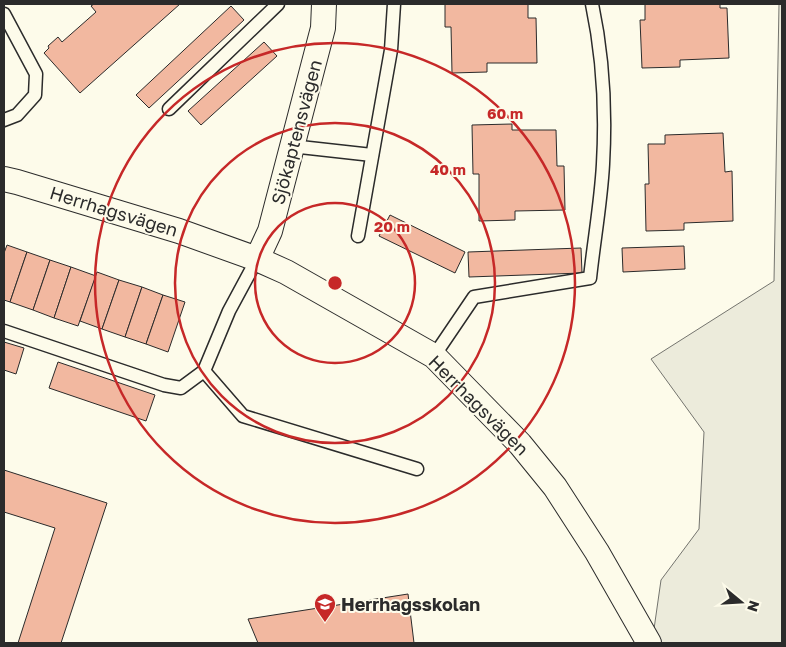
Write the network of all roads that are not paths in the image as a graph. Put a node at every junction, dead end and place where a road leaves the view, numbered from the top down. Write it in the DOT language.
graph roads {
  1 [pos="278,4"];
  2 [pos="324,4"];
  3 [pos="394,4"];
  4 [pos="592,4"];
  5 [pos="4,14"];
  6 [pos="168,109"];
  7 [pos="4,120"];
  8 [pos="291,146"];
  9 [pos="372,155"];
  10 [pos="4,179"];
  11 [pos="358,236"];
  12 [pos="257,259"];
  13 [pos="4,331"];
  14 [pos="434,356"];
  15 [pos="204,371"];
  16 [pos="417,469"];
  17 [pos="649,643"];
  1 -- 6 [label="lane"];
  2 -- 8 [label="street, Sjökaptensvägen"];
  3 -- 9 [label="lane"];
  4 -- 14 [label="lane"];
  5 -- 7 [label="lane"];
  8 -- 9 [label="lane"];
  8 -- 12 [label="street, Sjökaptensvägen"];
  9 -- 11 [label="lane"];
  10 -- 12 [label="street, Herrhagsvägen"];
  12 -- 14 [label="street, Herrhagsvägen"];
  12 -- 15 [label="lane"];
  13 -- 15 [label="lane"];
  14 -- 17 [label="street, Herrhagsvägen"];
  15 -- 16 [label="lane"];
}
